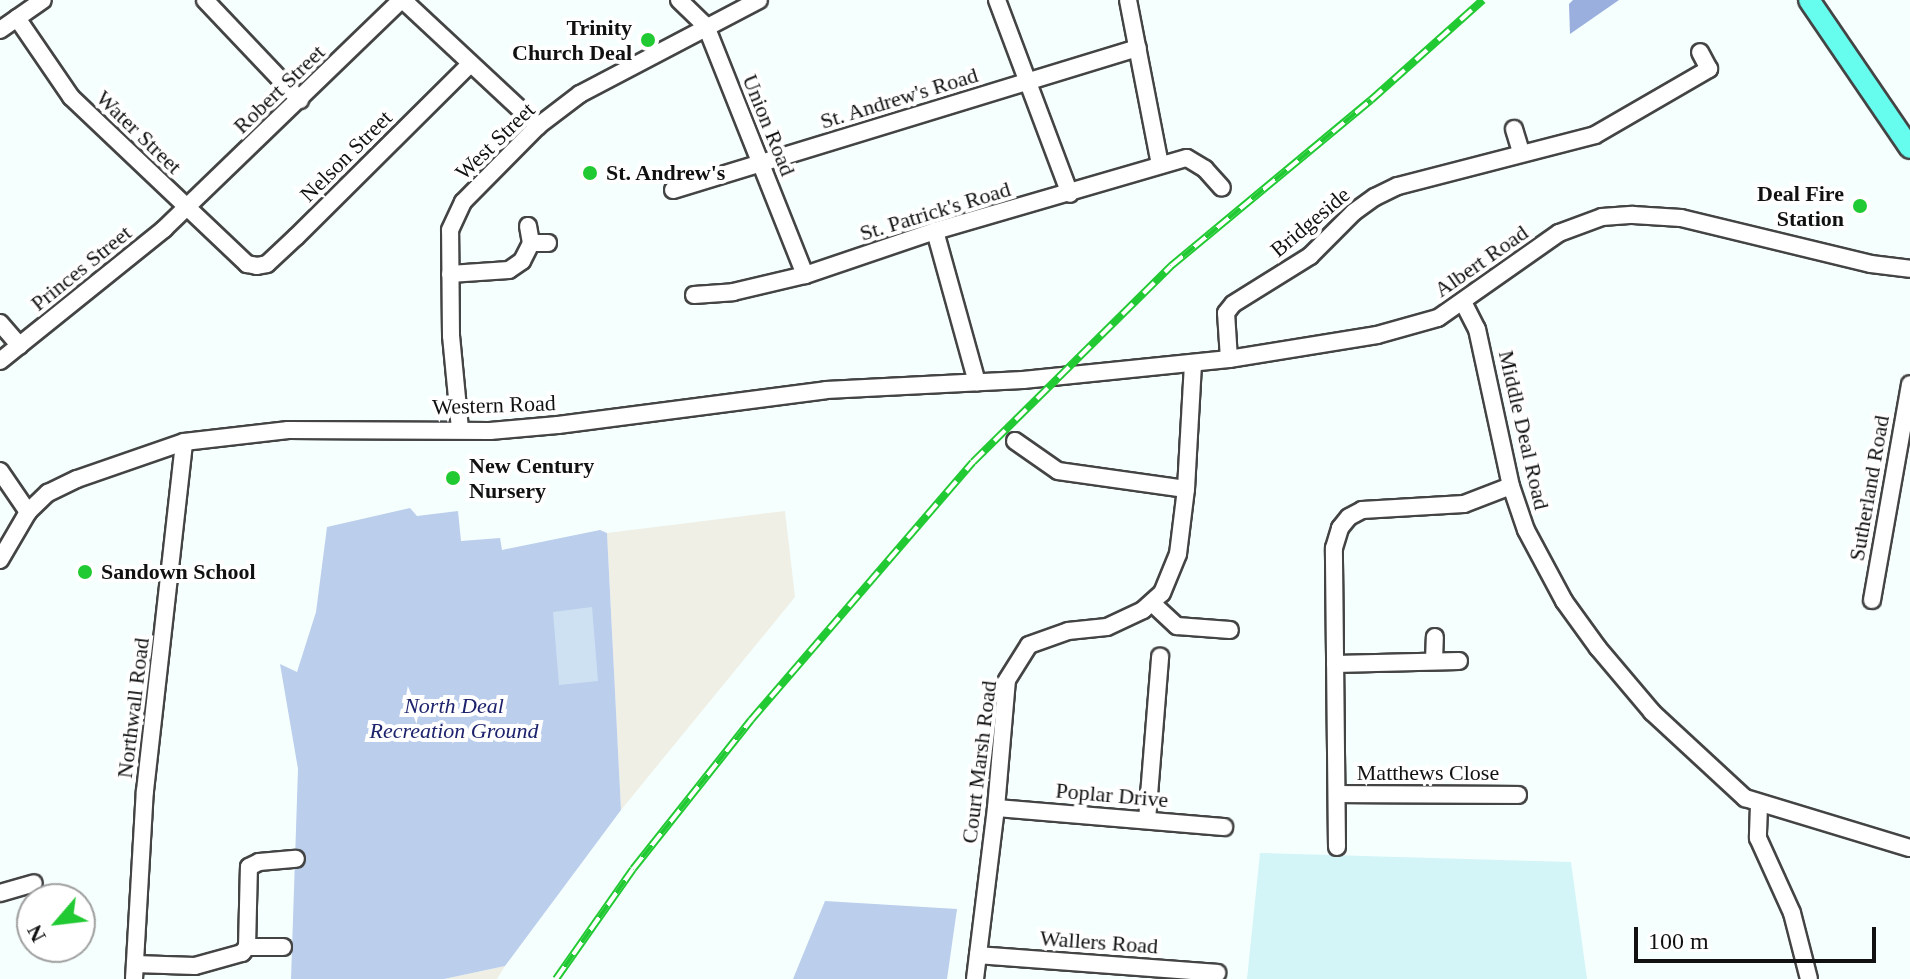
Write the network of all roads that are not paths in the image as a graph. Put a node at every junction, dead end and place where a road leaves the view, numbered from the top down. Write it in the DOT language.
graph roads {
  1 [pos="43,0"];
  2 [pos="402,0"];
  3 [pos="679,0"];
  4 [pos="759,0"];
  5 [pos="997,0"];
  6 [pos="1128,0"];
  7 [pos="1809,0"];
  8 [pos="213,3"];
  9 [pos="17,18"];
  10 [pos="706,26"];
  11 [pos="0,30"];
  12 [pos="1138,48"];
  13 [pos="1700,52"];
  14 [pos="470,64"];
  15 [pos="1028,82"];
  16 [pos="300,100"];
  17 [pos="538,126"];
  18 [pos="1514,129"];
  19 [pos="1910,148"];
  20 [pos="1521,152"];
  21 [pos="760,163"];
  22 [pos="1160,165"];
  23 [pos="1222,188"];
  24 [pos="673,190"];
  25 [pos="1070,194"];
  26 [pos="187,208"];
  27 [pos="935,231"];
  28 [pos="536,237"];
  29 [pos="247,264"];
  30 [pos="1910,269"];
  31 [pos="450,274"];
  32 [pos="805,275"];
  33 [pos="694,295"];
  34 [pos="1463,302"];
  35 [pos="0,323"];
  36 [pos="20,346"];
  37 [pos="1229,359"];
  38 [pos="0,361"];
  39 [pos="1193,365"];
  40 [pos="977,382"];
  41 [pos="1910,384"];
  42 [pos="460,429"];
  43 [pos="1015,441"];
  44 [pos="184,442"];
  45 [pos="0,471"];
  46 [pos="1511,486"];
  47 [pos="1186,489"];
  48 [pos="28,512"];
  49 [pos="0,560"];
  50 [pos="1872,600"];
  51 [pos="1152,603"];
  52 [pos="1230,630"];
  53 [pos="1435,637"];
  54 [pos="1160,657"];
  55 [pos="1434,661"];
  56 [pos="1459,661"];
  57 [pos="1335,664"];
  58 [pos="1337,794"];
  59 [pos="1518,795"];
  60 [pos="1759,805"];
  61 [pos="996,808"];
  62 [pos="1147,820"];
  63 [pos="1224,827"];
  64 [pos="1337,847"];
  65 [pos="1910,848"];
  66 [pos="296,859"];
  67 [pos="247,947"];
  68 [pos="283,947"];
  69 [pos="978,955"];
  70 [pos="134,972"];
  71 [pos="1217,973"];
  72 [pos="975,979"];
  73 [pos="1809,979"];
  1 -- 9 [label="street"];
  2 -- 14 [label="street"];
  2 -- 16 [label="street, Robert Street"];
  3 -- 10 [label="street, Union Road"];
  4 -- 10 [label="street, West Street"];
  5 -- 15 [label="street"];
  6 -- 12 [label="street"];
  7 -- 19 [label="main road"];
  8 -- 16 [label="street"];
  9 -- 11 [label="street"];
  9 -- 26 [label="street, Water Street"];
  10 -- 17 [label="street, West Street"];
  10 -- 21 [label="street, Union Road"];
  12 -- 15 [label="street, St. Andrew's Road"];
  12 -- 22 [label="street"];
  13 -- 20 [label="street, Bridgeside"];
  14 -- 17 [label="street"];
  14 -- 29 [label="street, Nelson Street"];
  15 -- 21 [label="street, St. Andrew's Road"];
  15 -- 25 [label="street"];
  16 -- 26 [label="street, Robert Street"];
  17 -- 31 [label="street, West Street"];
  18 -- 20 [label="street"];
  20 -- 37 [label="street, Bridgeside"];
  21 -- 24 [label="street, St. Andrew's Road"];
  21 -- 32 [label="street, Union Road"];
  22 -- 23 [label="street, St. Patrick's Road"];
  22 -- 25 [label="street, St. Patrick's Road"];
  25 -- 27 [label="street, St. Patrick's Road"];
  26 -- 29 [label="street, Water Street"];
  26 -- 36 [label="street, Princes Street"];
  27 -- 32 [label="street, St. Patrick's Road"];
  27 -- 40 [label="street"];
  28 -- 31 [label="street"];
  30 -- 34 [label="street, Albert Road"];
  31 -- 42 [label="street, West Street"];
  32 -- 33 [label="street, St. Patrick's Road"];
  34 -- 37 [label="street, Albert Road"];
  34 -- 46 [label="street, Middle Deal Road"];
  35 -- 36 [label="street"];
  36 -- 38 [label="street, Princes Street"];
  37 -- 39 [label="street, Albert Road"];
  39 -- 40 [label="street, Albert Road"];
  39 -- 47 [label="street"];
  40 -- 42 [label="street, Western Road"];
  41 -- 50 [label="street, Sutherland Road"];
  42 -- 44 [label="street, Western Road"];
  43 -- 47 [label="street"];
  44 -- 48 [label="street, Western Road"];
  44 -- 70 [label="street, Northwall Road"];
  45 -- 48 [label="street"];
  46 -- 57 [label="street, Matthews Close"];
  46 -- 60 [label="street, Middle Deal Road"];
  47 -- 51 [label="street"];
  48 -- 49 [label="street"];
  51 -- 52 [label="street"];
  51 -- 61 [label="street, Court Marsh Road"];
  53 -- 55 [label="street"];
  54 -- 62 [label="street"];
  55 -- 56 [label="street"];
  55 -- 57 [label="street"];
  57 -- 58 [label="street, Matthews Close"];
  58 -- 59 [label="street, Matthews Close"];
  58 -- 64 [label="street, Matthews Close"];
  60 -- 65 [label="street, Middle Deal Road"];
  60 -- 73 [label="street"];
  61 -- 62 [label="street, Poplar Drive"];
  61 -- 69 [label="street, Court Marsh Road"];
  62 -- 63 [label="street, Poplar Drive"];
  66 -- 67 [label="street"];
  67 -- 68 [label="street"];
  67 -- 70 [label="street"];
  69 -- 71 [label="street, Wallers Road"];
  69 -- 72 [label="street, Court Marsh Road"];
}
